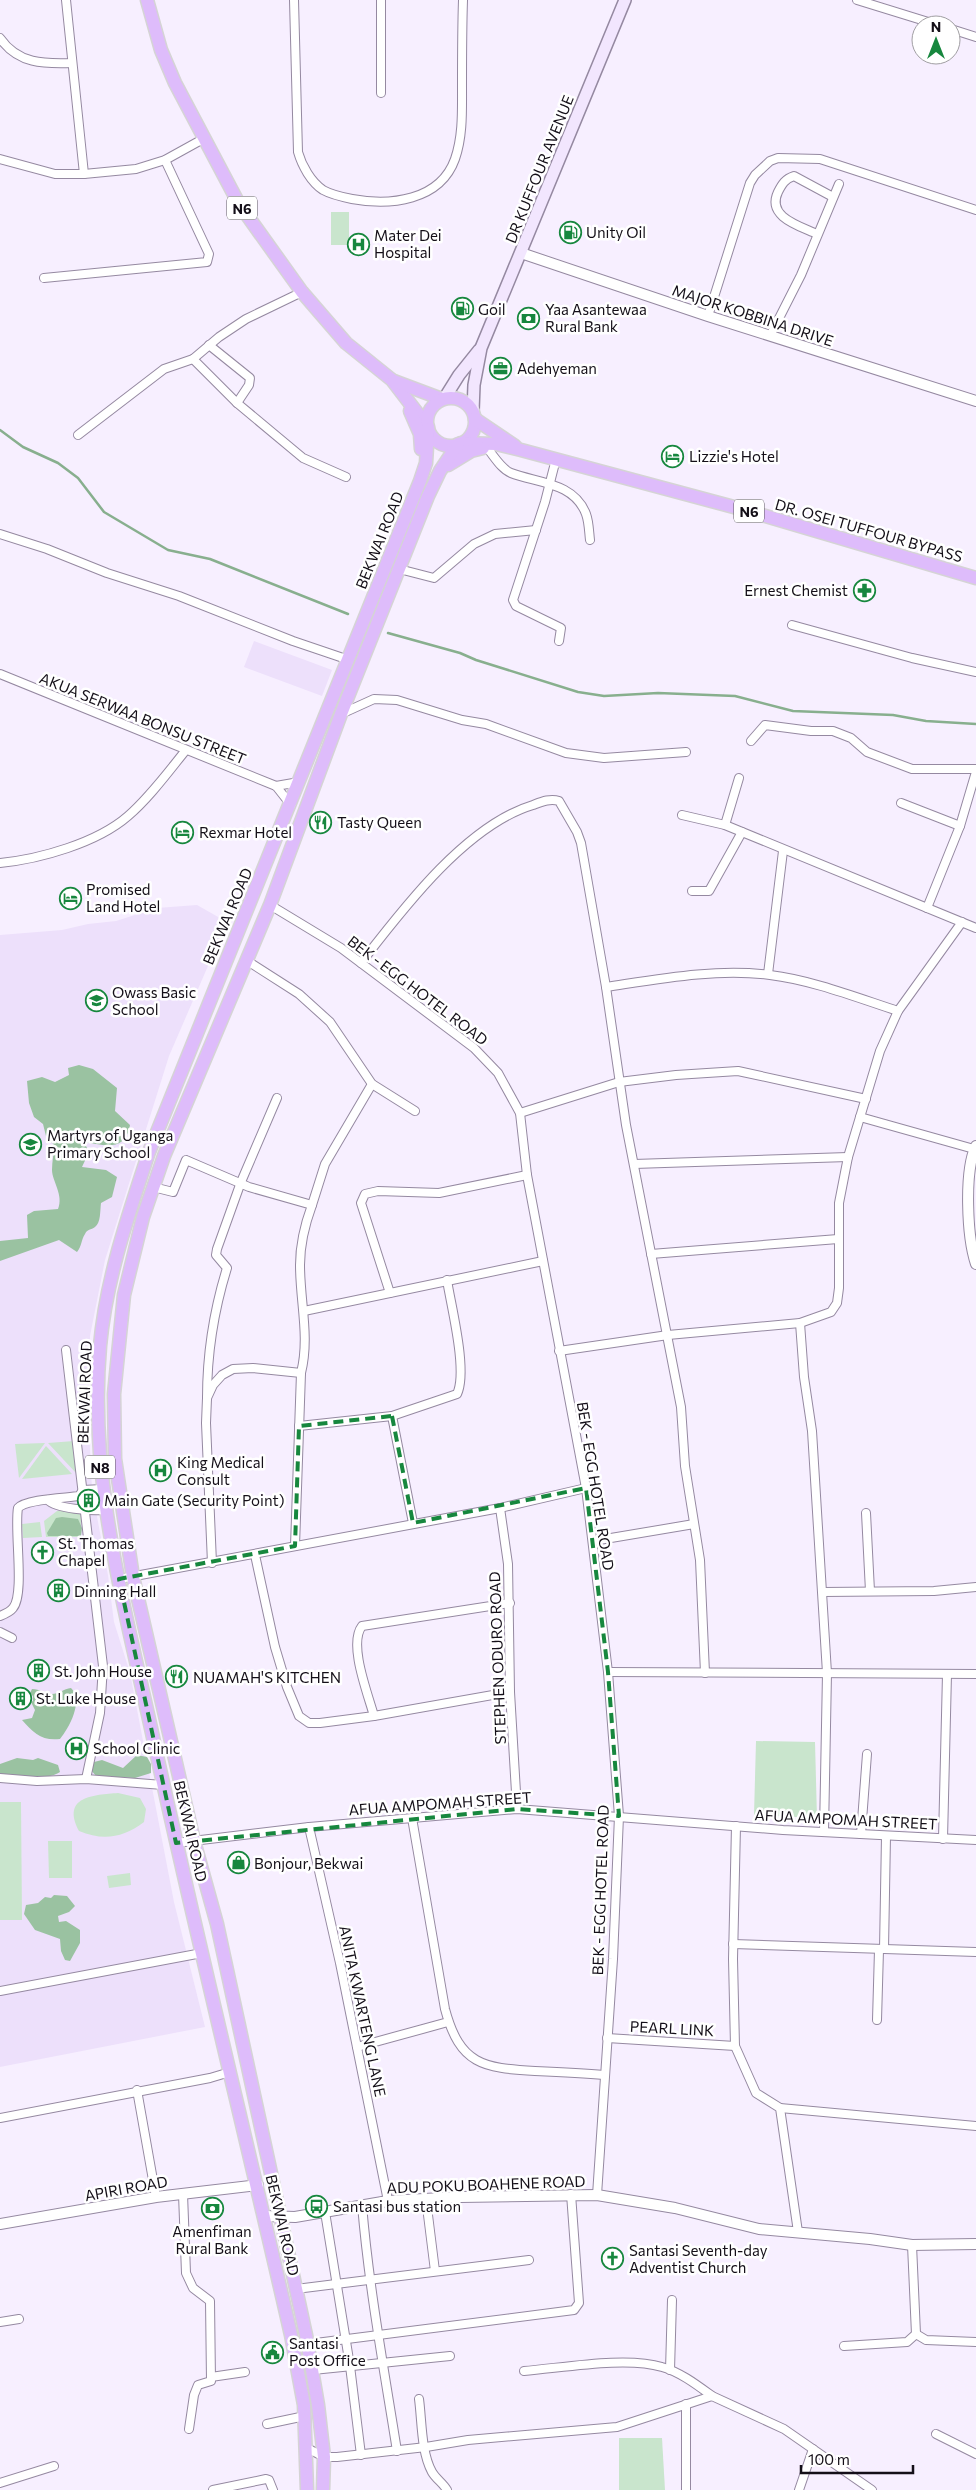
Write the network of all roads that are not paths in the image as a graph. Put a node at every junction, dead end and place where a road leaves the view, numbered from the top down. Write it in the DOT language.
graph roads {
  1 [pos="66,0"];
  2 [pos="147,0"];
  3 [pos="294,0"];
  4 [pos="380,0"];
  5 [pos="463,0"];
  6 [pos="857,0"];
  7 [pos="622,1"];
  8 [pos="911,17"];
  9 [pos="961,32"];
  10 [pos="976,36"];
  11 [pos="0,38"];
  12 [pos="72,64"];
  13 [pos="381,93"];
  14 [pos="203,138"];
  15 [pos="0,159"];
  16 [pos="165,160"];
  17 [pos="84,174"];
  18 [pos="839,184"];
  19 [pos="834,197"];
  20 [pos="976,210"];
  21 [pos="817,234"];
  22 [pos="521,253"];
  23 [pos="44,278"];
  24 [pos="302,292"];
  25 [pos="708,316"];
  26 [pos="770,336"];
  27 [pos="209,345"];
  28 [pos="480,348"];
  29 [pos="193,359"];
  30 [pos="396,384"];
  31 [pos="443,399"];
  32 [pos="976,401"];
  33 [pos="237,403"];
  34 [pos="474,415"];
  35 [pos="428,428"];
  36 [pos="78,435"];
  37 [pos="460,444"];
  38 [pos="487,448"];
  39 [pos="518,449"];
  40 [pos="556,459"];
  41 [pos="440,471"];
  42 [pos="346,477"];
  43 [pos="420,481"];
  44 [pos="550,483"];
  45 [pos="536,530"];
  46 [pos="0,534"];
  47 [pos="590,540"];
  48 [pos="399,568"];
  49 [pos="976,578"];
  50 [pos="792,625"];
  51 [pos="559,641"];
  52 [pos="349,660"];
  53 [pos="976,672"];
  54 [pos="0,674"];
  55 [pos="342,714"];
  56 [pos="751,741"];
  57 [pos="186,750"];
  58 [pos="686,752"];
  59 [pos="976,771"];
  60 [pos="739,778"];
  61 [pos="300,782"];
  62 [pos="276,786"];
  63 [pos="901,803"];
  64 [pos="291,805"];
  65 [pos="682,814"];
  66 [pos="726,825"];
  67 [pos="960,826"];
  68 [pos="742,832"];
  69 [pos="784,850"];
  70 [pos="0,863"];
  71 [pos="692,891"];
  72 [pos="270,905"];
  73 [pos="927,908"];
  74 [pos="962,922"];
  75 [pos="976,928"];
  76 [pos="246,960"];
  77 [pos="361,963"];
  78 [pos="221,972"];
  79 [pos="768,974"];
  80 [pos="238,979"];
  81 [pos="606,987"];
  82 [pos="898,1011"];
  83 [pos="619,1082"];
  84 [pos="372,1084"];
  85 [pos="277,1098"];
  86 [pos="866,1099"];
  87 [pos="414,1111"];
  88 [pos="520,1113"];
  89 [pos="860,1117"];
  90 [pos="975,1148"];
  91 [pos="848,1157"];
  92 [pos="634,1164"];
  93 [pos="527,1175"];
  94 [pos="972,1176"];
  95 [pos="240,1182"];
  96 [pos="153,1187"];
  97 [pos="312,1205"];
  98 [pos="838,1239"];
  99 [pos="651,1254"];
  100 [pos="543,1261"];
  101 [pos="976,1264"];
  102 [pos="447,1280"];
  103 [pos="390,1293"];
  104 [pos="304,1312"];
  105 [pos="800,1323"];
  106 [pos="668,1335"];
  107 [pos="66,1350"];
  108 [pos="559,1350"];
  109 [pos="301,1373"];
  110 [pos="207,1398"];
  111 [pos="392,1416"];
  112 [pos="299,1426"];
  113 [pos="586,1488"];
  114 [pos="102,1489"];
  115 [pos="83,1490"];
  116 [pos="48,1500"];
  117 [pos="500,1508"];
  118 [pos="105,1510"];
  119 [pos="85,1511"];
  120 [pos="866,1512"];
  121 [pos="413,1523"];
  122 [pos="694,1524"];
  123 [pos="593,1541"];
  124 [pos="295,1546"];
  125 [pos="255,1555"];
  126 [pos="212,1563"];
  127 [pos="133,1576"];
  128 [pos="119,1579"];
  129 [pos="976,1587"];
  130 [pos="870,1591"];
  131 [pos="823,1592"];
  132 [pos="510,1603"];
  133 [pos="0,1616"];
  134 [pos="0,1632"];
  135 [pos="12,1638"];
  136 [pos="608,1672"];
  137 [pos="705,1673"];
  138 [pos="827,1673"];
  139 [pos="947,1674"];
  140 [pos="976,1674"];
  141 [pos="510,1692"];
  142 [pos="374,1716"];
  143 [pos="867,1754"];
  144 [pos="0,1778"];
  145 [pos="86,1779"];
  146 [pos="164,1785"];
  147 [pos="517,1809"];
  148 [pos="619,1816"];
  149 [pos="412,1818"];
  150 [pos="736,1826"];
  151 [pos="309,1827"];
  152 [pos="824,1832"];
  153 [pos="861,1834"];
  154 [pos="886,1836"];
  155 [pos="943,1839"];
  156 [pos="976,1840"];
  157 [pos="194,1841"];
  158 [pos="176,1843"];
  159 [pos="733,1944"];
  160 [pos="882,1949"];
  161 [pos="976,1952"];
  162 [pos="202,1953"];
  163 [pos="0,1991"];
  164 [pos="877,2020"];
  165 [pos="448,2022"];
  166 [pos="239,2024"];
  167 [pos="219,2028"];
  168 [pos="607,2038"];
  169 [pos="735,2046"];
  170 [pos="356,2047"];
  171 [pos="230,2072"];
  172 [pos="604,2075"];
  173 [pos="137,2090"];
  174 [pos="780,2108"];
  175 [pos="0,2118"];
  176 [pos="976,2126"];
  177 [pos="258,2185"];
  178 [pos="183,2194"];
  179 [pos="570,2194"];
  180 [pos="597,2195"];
  181 [pos="156,2197"];
  182 [pos="426,2199"];
  183 [pos="388,2201"];
  184 [pos="362,2205"];
  185 [pos="325,2212"];
  186 [pos="264,2216"];
  187 [pos="281,2217"];
  188 [pos="0,2224"];
  189 [pos="798,2232"];
  190 [pos="976,2244"];
  191 [pos="912,2245"];
  192 [pos="528,2260"];
  193 [pos="435,2271"];
  194 [pos="370,2279"];
  195 [pos="336,2283"];
  196 [pos="296,2289"];
  197 [pos="672,2300"];
  198 [pos="18,2319"];
  199 [pos="0,2322"];
  200 [pos="916,2334"];
  201 [pos="379,2335"];
  202 [pos="345,2339"];
  203 [pos="976,2342"];
  204 [pos="308,2344"];
  205 [pos="844,2346"];
  206 [pos="450,2356"];
  207 [pos="382,2362"];
  208 [pos="350,2366"];
  209 [pos="313,2370"];
  210 [pos="670,2370"];
  211 [pos="524,2371"];
  212 [pos="245,2372"];
  213 [pos="211,2377"];
  214 [pos="712,2396"];
  215 [pos="419,2399"];
  216 [pos="686,2404"];
  217 [pos="305,2416"];
  218 [pos="267,2424"];
  219 [pos="189,2429"];
  220 [pos="936,2434"];
  221 [pos="426,2447"];
  222 [pos="307,2448"];
  223 [pos="813,2449"];
  224 [pos="397,2451"];
  225 [pos="976,2454"];
  226 [pos="361,2455"];
  227 [pos="324,2457"];
  228 [pos="54,2466"];
  229 [pos="0,2483"];
  230 [pos="212,2490"];
  231 [pos="273,2490"];
  232 [pos="307,2490"];
  233 [pos="324,2490"];
  234 [pos="447,2490"];
  235 [pos="686,2490"];
  236 [pos="799,2490"];
  237 [pos="872,2490"];
  1 -- 12 [label="street"];
  2 -- 14 [label="highway, N6"];
  3 -- 5 [label="street"];
  4 -- 13 [label="street"];
  6 -- 8 [label="street"];
  7 -- 22 [label="main road, DR KUFFOUR AVENUE"];
  9 -- 10 [label="street"];
  11 -- 12 [label="street"];
  12 -- 17 [label="street"];
  14 -- 16 [label="street"];
  14 -- 24 [label="highway, N6"];
  15 -- 17 [label="street"];
  16 -- 17 [label="street"];
  16 -- 23 [label="street"];
  18 -- 19 [label="street"];
  19 -- 21 [label="street"];
  19 -- 21 [label="street"];
  20 -- 25 [label="street"];
  21 -- 26 [label="street"];
  22 -- 25 [label="street, MAJOR KOBBINA DRIVE"];
  22 -- 28 [label="main road, DR KUFFOUR AVENUE"];
  24 -- 27 [label="street"];
  24 -- 30 [label="highway, N6"];
  25 -- 26 [label="street, MAJOR KOBBINA DRIVE"];
  26 -- 32 [label="street, MAJOR KOBBINA DRIVE"];
  27 -- 29 [label="street"];
  27 -- 33 [label="street"];
  28 -- 31 [label="main road"];
  28 -- 34 [label="main road"];
  29 -- 33 [label="street"];
  29 -- 36 [label="street"];
  30 -- 31 [label="highway, N6"];
  30 -- 35 [label="highway, N6"];
  30 -- 43 [label="highway"];
  31 -- 34 [label="highway, N6"];
  31 -- 35 [label="highway"];
  33 -- 42 [label="street"];
  34 -- 37 [label="highway"];
  34 -- 39 [label="highway, DR. OSEI TUFFOUR BYPASS / N6"];
  35 -- 37 [label="highway, N6"];
  35 -- 43 [label="highway, N8"];
  37 -- 39 [label="highway, DR. OSEI TUFFOUR BYPASS / N6"];
  37 -- 41 [label="highway, N8"];
  38 -- 39 [label="highway"];
  38 -- 41 [label="highway"];
  38 -- 44 [label="street"];
  39 -- 40 [label="highway, DR. OSEI TUFFOUR BYPASS / N6"];
  40 -- 44 [label="street"];
  40 -- 49 [label="highway, DR. OSEI TUFFOUR BYPASS / N6"];
  41 -- 48 [label="highway, BEKWAI ROAD / N8"];
  43 -- 52 [label="highway, BEKWAI ROAD / N8"];
  44 -- 45 [label="street"];
  44 -- 47 [label="street"];
  45 -- 48 [label="street"];
  45 -- 51 [label="street"];
  46 -- 52 [label="street"];
  48 -- 55 [label="highway, BEKWAI ROAD / N8"];
  50 -- 53 [label="street"];
  52 -- 61 [label="highway, BEKWAI ROAD / N8"];
  54 -- 57 [label="street, AKUA SERWAA BONSU STREET"];
  55 -- 58 [label="street"];
  55 -- 72 [label="highway, BEKWAI ROAD / N8"];
  56 -- 59 [label="street"];
  57 -- 62 [label="street, AKUA SERWAA BONSU STREET"];
  57 -- 70 [label="street"];
  59 -- 67 [label="street"];
  60 -- 66 [label="street"];
  61 -- 62 [label="street"];
  61 -- 64 [label="highway, BEKWAI ROAD / N8"];
  62 -- 64 [label="street"];
  63 -- 67 [label="street"];
  64 -- 78 [label="highway, BEKWAI ROAD / N8"];
  65 -- 66 [label="street"];
  66 -- 68 [label="street"];
  67 -- 73 [label="street"];
  68 -- 69 [label="street"];
  68 -- 71 [label="street"];
  69 -- 73 [label="street"];
  69 -- 79 [label="street"];
  72 -- 76 [label="highway, BEKWAI ROAD / N8"];
  72 -- 77 [label="street, BEK - EGG HOTEL ROAD"];
  73 -- 74 [label="street"];
  74 -- 75 [label="street"];
  74 -- 82 [label="street"];
  76 -- 80 [label="highway, BEKWAI ROAD / N8"];
  76 -- 84 [label="street"];
  77 -- 81 [label="street"];
  77 -- 88 [label="street, BEK - EGG HOTEL ROAD"];
  78 -- 80 [label="highway"];
  78 -- 114 [label="highway, BEKWAI ROAD / N8"];
  79 -- 81 [label="street"];
  79 -- 82 [label="street"];
  80 -- 96 [label="highway, BEKWAI ROAD / N8"];
  81 -- 83 [label="street"];
  82 -- 86 [label="street"];
  83 -- 86 [label="street"];
  83 -- 88 [label="street"];
  83 -- 92 [label="street"];
  84 -- 87 [label="street"];
  84 -- 97 [label="street"];
  85 -- 95 [label="street"];
  86 -- 89 [label="street"];
  88 -- 93 [label="street, BEK - EGG HOTEL ROAD"];
  89 -- 90 [label="street"];
  89 -- 91 [label="street"];
  90 -- 94 [label="street"];
  91 -- 92 [label="street"];
  91 -- 98 [label="street"];
  92 -- 99 [label="street"];
  93 -- 100 [label="street, BEK - EGG HOTEL ROAD"];
  93 -- 103 [label="street"];
  94 -- 101 [label="street"];
  95 -- 96 [label="street"];
  95 -- 97 [label="street"];
  95 -- 110 [label="street"];
  96 -- 127 [label="highway, BEKWAI ROAD / N8"];
  97 -- 104 [label="street"];
  98 -- 99 [label="street"];
  98 -- 105 [label="street"];
  99 -- 106 [label="street"];
  100 -- 102 [label="street"];
  100 -- 108 [label="street, BEK - EGG HOTEL ROAD"];
  102 -- 103 [label="street"];
  102 -- 111 [label="street"];
  103 -- 104 [label="street"];
  104 -- 109 [label="street"];
  105 -- 106 [label="street"];
  105 -- 131 [label="street"];
  106 -- 108 [label="street"];
  106 -- 122 [label="street"];
  107 -- 115 [label="street"];
  108 -- 113 [label="street, BEK - EGG HOTEL ROAD"];
  109 -- 110 [label="street"];
  109 -- 112 [label="street"];
  110 -- 126 [label="street"];
  111 -- 112 [label="street"];
  111 -- 121 [label="street"];
  112 -- 124 [label="street"];
  113 -- 117 [label="street"];
  113 -- 123 [label="street, BEK - EGG HOTEL ROAD"];
  114 -- 115 [label="street"];
  114 -- 118 [label="highway, BEKWAI ROAD / N8"];
  115 -- 116 [label="street"];
  115 -- 119 [label="street"];
  116 -- 119 [label="street"];
  116 -- 133 [label="street"];
  117 -- 121 [label="street"];
  117 -- 132 [label="street, STEPHEN ODURO ROAD"];
  118 -- 119 [label="street"];
  118 -- 128 [label="highway, BEKWAI ROAD / N8"];
  119 -- 145 [label="street"];
  120 -- 130 [label="street"];
  121 -- 124 [label="street"];
  122 -- 123 [label="street"];
  122 -- 137 [label="street"];
  123 -- 136 [label="street, BEK - EGG HOTEL ROAD"];
  124 -- 125 [label="street"];
  125 -- 126 [label="street"];
  125 -- 142 [label="street"];
  126 -- 127 [label="street"];
  127 -- 128 [label="street"];
  127 -- 157 [label="highway, BEKWAI ROAD / N8"];
  128 -- 146 [label="highway, BEKWAI ROAD / N8"];
  129 -- 130 [label="street"];
  130 -- 131 [label="street"];
  131 -- 138 [label="street"];
  132 -- 141 [label="street, STEPHEN ODURO ROAD"];
  132 -- 142 [label="street"];
  134 -- 135 [label="street"];
  136 -- 137 [label="street"];
  136 -- 148 [label="street, BEK - EGG HOTEL ROAD"];
  137 -- 138 [label="street"];
  138 -- 139 [label="street"];
  138 -- 152 [label="street"];
  139 -- 140 [label="street"];
  139 -- 155 [label="street"];
  141 -- 142 [label="street"];
  141 -- 147 [label="street, STEPHEN ODURO ROAD"];
  143 -- 153 [label="street"];
  144 -- 145 [label="street"];
  145 -- 146 [label="street"];
  146 -- 158 [label="highway, BEKWAI ROAD / N8"];
  147 -- 148 [label="street, AFUA AMPOMAH STREET"];
  147 -- 149 [label="street, AFUA AMPOMAH STREET"];
  148 -- 150 [label="street, AFUA AMPOMAH STREET"];
  148 -- 168 [label="street, BEK - EGG HOTEL ROAD"];
  149 -- 151 [label="street, AFUA AMPOMAH STREET"];
  149 -- 165 [label="street"];
  150 -- 152 [label="street, AFUA AMPOMAH STREET"];
  150 -- 159 [label="street"];
  151 -- 157 [label="street, AFUA AMPOMAH STREET"];
  151 -- 170 [label="street, ANITA KWARTENG LANE"];
  152 -- 153 [label="street, AFUA AMPOMAH STREET"];
  153 -- 154 [label="street, AFUA AMPOMAH STREET"];
  154 -- 155 [label="street, AFUA AMPOMAH STREET"];
  154 -- 160 [label="street"];
  155 -- 156 [label="street, AFUA AMPOMAH STREET"];
  157 -- 158 [label="street, AFUA AMPOMAH STREET"];
  157 -- 166 [label="highway, BEKWAI ROAD / N8"];
  158 -- 162 [label="highway, BEKWAI ROAD / N8"];
  159 -- 160 [label="street"];
  159 -- 169 [label="street"];
  160 -- 161 [label="street"];
  160 -- 164 [label="street"];
  162 -- 163 [label="street"];
  162 -- 167 [label="highway, BEKWAI ROAD / N8"];
  165 -- 170 [label="street"];
  165 -- 172 [label="street"];
  166 -- 167 [label="highway"];
  166 -- 187 [label="highway, BEKWAI ROAD / N8"];
  167 -- 171 [label="highway, BEKWAI ROAD / N8"];
  168 -- 169 [label="street, PEARL LINK"];
  168 -- 172 [label="street, BEK - EGG HOTEL ROAD"];
  169 -- 174 [label="street"];
  170 -- 183 [label="street, ANITA KWARTENG LANE"];
  171 -- 173 [label="street"];
  171 -- 177 [label="highway, BEKWAI ROAD / N8"];
  172 -- 180 [label="street, BEK - EGG HOTEL ROAD"];
  173 -- 175 [label="street"];
  173 -- 181 [label="street"];
  174 -- 176 [label="street"];
  174 -- 189 [label="street"];
  177 -- 178 [label="street, APIRI ROAD"];
  177 -- 186 [label="highway, BEKWAI ROAD / N8"];
  178 -- 181 [label="street, APIRI ROAD"];
  178 -- 213 [label="street"];
  179 -- 180 [label="street, ADU POKU BOAHENE ROAD"];
  179 -- 182 [label="street, ADU POKU BOAHENE ROAD"];
  179 -- 201 [label="street"];
  180 -- 189 [label="street, ADU POKU BOAHENE ROAD"];
  181 -- 188 [label="street, APIRI ROAD"];
  182 -- 183 [label="street, ADU POKU BOAHENE ROAD"];
  182 -- 193 [label="street"];
  183 -- 184 [label="street, ADU POKU BOAHENE ROAD"];
  184 -- 185 [label="street, ADU POKU BOAHENE ROAD"];
  184 -- 194 [label="street"];
  185 -- 187 [label="street, ADU POKU BOAHENE ROAD"];
  185 -- 195 [label="street"];
  186 -- 187 [label="street, ADU POKU BOAHENE ROAD"];
  186 -- 217 [label="highway, BEKWAI ROAD / N8"];
  187 -- 196 [label="highway, BEKWAI ROAD / N8"];
  189 -- 191 [label="street, ADU POKU BOAHENE ROAD"];
  190 -- 191 [label="street, ADU POKU BOAHENE ROAD"];
  191 -- 200 [label="street"];
  192 -- 193 [label="street"];
  193 -- 194 [label="street"];
  194 -- 195 [label="street"];
  194 -- 201 [label="street"];
  195 -- 196 [label="street"];
  195 -- 202 [label="street"];
  196 -- 204 [label="highway, BEKWAI ROAD / N8"];
  197 -- 210 [label="street"];
  198 -- 199 [label="street"];
  200 -- 203 [label="street"];
  200 -- 205 [label="street"];
  201 -- 202 [label="street"];
  201 -- 207 [label="street"];
  202 -- 204 [label="street"];
  202 -- 208 [label="street"];
  204 -- 209 [label="highway, BEKWAI ROAD / N8"];
  206 -- 207 [label="street"];
  207 -- 208 [label="street"];
  207 -- 224 [label="street"];
  208 -- 209 [label="street"];
  208 -- 226 [label="street"];
  209 -- 227 [label="highway, BEKWAI ROAD / N8"];
  210 -- 211 [label="street"];
  210 -- 214 [label="street"];
  212 -- 213 [label="street"];
  213 -- 219 [label="street"];
  214 -- 216 [label="street"];
  214 -- 223 [label="street"];
  215 -- 221 [label="street"];
  216 -- 221 [label="street"];
  216 -- 235 [label="street"];
  217 -- 218 [label="street"];
  217 -- 222 [label="highway, BEKWAI ROAD / N8"];
  220 -- 225 [label="street"];
  221 -- 224 [label="street"];
  221 -- 234 [label="street"];
  222 -- 227 [label="street"];
  222 -- 232 [label="highway, BEKWAI ROAD / N8"];
  223 -- 236 [label="street"];
  223 -- 237 [label="street"];
  224 -- 226 [label="street"];
  226 -- 227 [label="street"];
  227 -- 233 [label="highway, BEKWAI ROAD / N8"];
  228 -- 229 [label="street"];
  230 -- 231 [label="street"];
}
